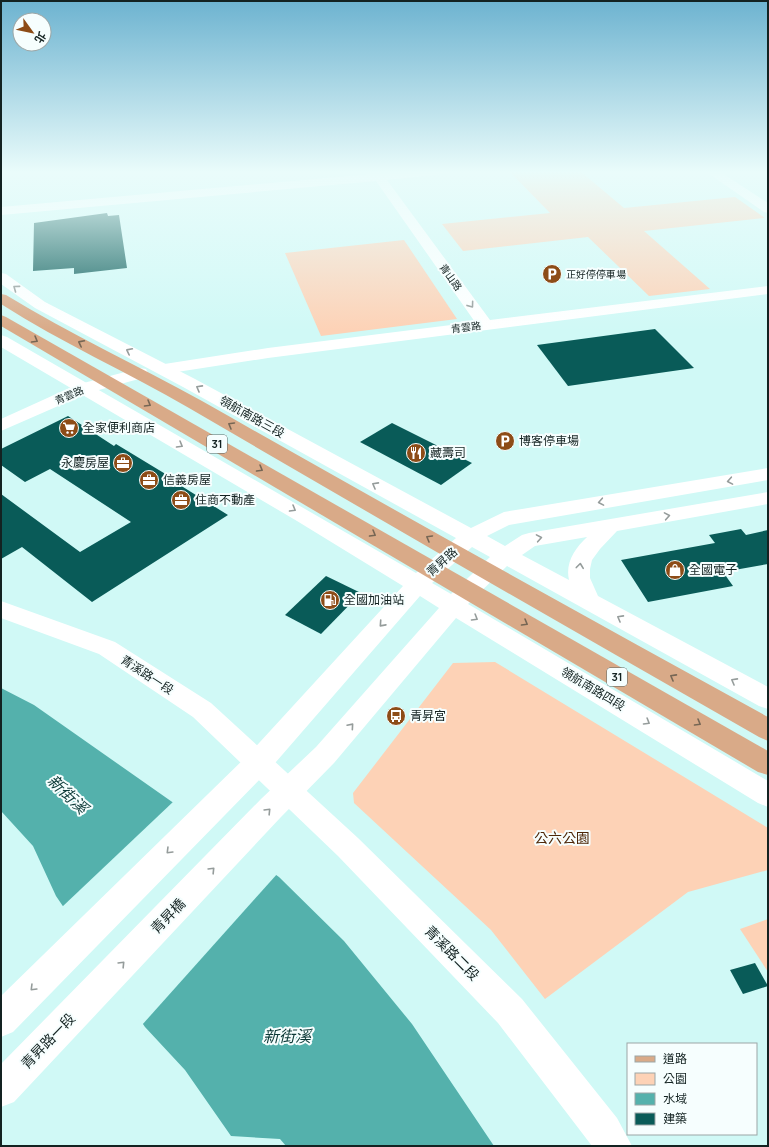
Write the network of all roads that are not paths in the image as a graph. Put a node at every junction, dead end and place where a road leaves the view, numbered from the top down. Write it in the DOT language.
graph roads {
  1 [pos="421,225"];
  2 [pos="424,225"];
  3 [pos="1,276"];
  4 [pos="768,290"];
  5 [pos="477,291"];
  6 [pos="1,298"];
  7 [pos="491,310"];
  8 [pos="1,320"];
  9 [pos="493,324"];
  10 [pos="1,340"];
  11 [pos="164,369"];
  12 [pos="140,374"];
  13 [pos="110,382"];
  14 [pos="82,389"];
  15 [pos="1,426"];
  16 [pos="768,474"];
  17 [pos="768,498"];
  18 [pos="610,526"];
  19 [pos="470,537"];
  20 [pos="452,552"];
  21 [pos="505,556"];
  22 [pos="487,572"];
  23 [pos="425,577"];
  24 [pos="460,597"];
  25 [pos="590,602"];
  26 [pos="1,609"];
  27 [pos="768,699"];
  28 [pos="741,715"];
  29 [pos="768,725"];
  30 [pos="768,730"];
  31 [pos="768,764"];
  32 [pos="273,776"];
  33 [pos="768,795"];
  34 [pos="242,839"];
  35 [pos="95,992"];
  36 [pos="1,1020"];
  37 [pos="1,1089"];
  38 [pos="613,1146"];
  1 -- 9 [label="street, 青山路, one-way"];
  2 -- 5 [label="street, 青山路"];
  11 -- 3 [label="street, 領航南路三段, one-way"];
  4 -- 9 [label="street, 青雲路"];
  12 -- 6 [label="main road, 領航南路三段 / 31, one-way"];
  7 -- 9 [label="street"];
  8 -- 13 [label="main road, 31, one-way"];
  9 -- 11 [label="street, 青雲路"];
  10 -- 14 [label="street, 31"];
  19 -- 11 [label="street, 領航南路三段, one-way"];
  12 -- 13 [label="street, 青雲路"];
  20 -- 12 [label="main road, 領航南路三段 / 31, one-way"];
  13 -- 14 [label="street, 青雲路"];
  13 -- 23 [label="main road, 31, one-way"];
  14 -- 15 [label="street, 青雲路"];
  14 -- 23 [label="street, 31, one-way"];
  16 -- 19 [label="street, 青昇路, one-way"];
  18 -- 17 [label="street, 青昇路, one-way"];
  21 -- 18 [label="street, 青昇路, one-way"];
  25 -- 18 [label="street, one-way"];
  19 -- 20 [label="street, 青昇路"];
  19 -- 21 [label="street, 領航南路三段"];
  20 -- 22 [label="main road, 領航南路三段 / 31"];
  20 -- 23 [label="street, 青昇路"];
  21 -- 22 [label="street, 青昇路"];
  21 -- 25 [label="street"];
  22 -- 24 [label="street, 青昇路"];
  28 -- 22 [label="main road, 31, one-way"];
  23 -- 24 [label="street, 領航南路四段 / 31"];
  23 -- 32 [label="street, 青昇路, one-way"];
  24 -- 31 [label="main road, 領航南路四段 / 31, one-way"];
  32 -- 24 [label="street, 青昇路, one-way"];
  24 -- 33 [label="street, 領航南路四段 / 31, one-way"];
  27 -- 25 [label="street, one-way"];
  26 -- 32 [label="street, 青溪路一段"];
  28 -- 29 [label="street"];
  28 -- 30 [label="main road, 31"];
  34 -- 32 [label="street, 青昇路, one-way"];
  32 -- 36 [label="street, 青昇路, one-way"];
  32 -- 38 [label="street, 青溪路二段"];
  35 -- 34 [label="street, 青昇橋, one-way"];
  35 -- 37 [label="street, 青昇路一段"];
}
